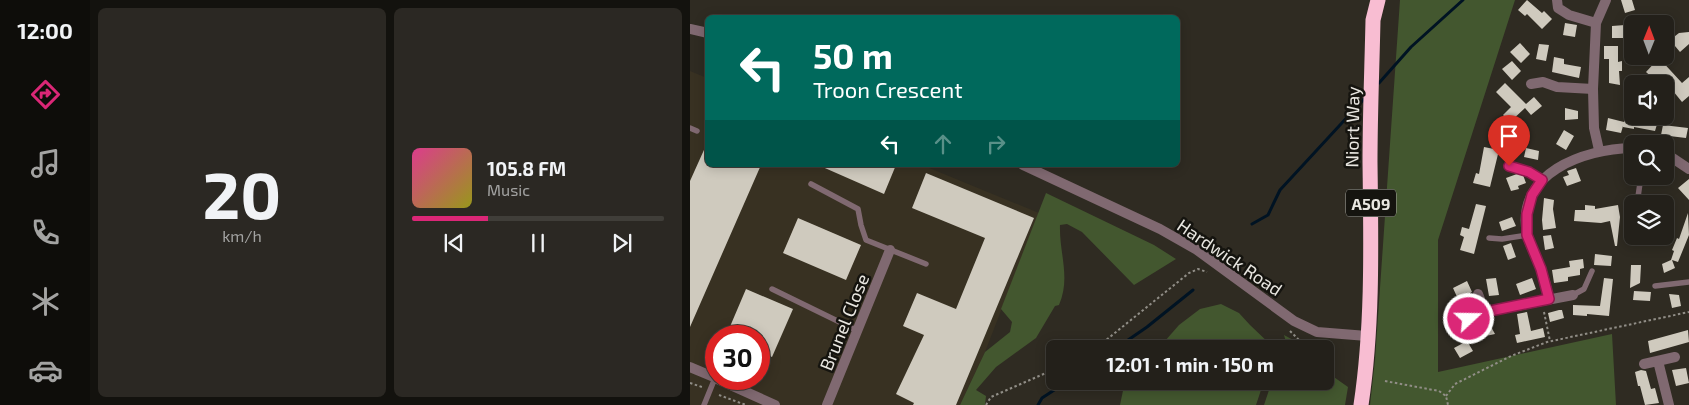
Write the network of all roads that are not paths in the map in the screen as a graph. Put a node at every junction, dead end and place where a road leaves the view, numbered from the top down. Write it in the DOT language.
graph roads {
  1 [pos="1378,0"];
  2 [pos="1557,0"];
  3 [pos="1606,0"];
  4 [pos="1596,22"];
  5 [pos="690,29"];
  6 [pos="705,32"];
  7 [pos="1531,84"];
  8 [pos="1593,89"];
  9 [pos="690,128"];
  10 [pos="697,131"];
  11 [pos="1624,148"];
  12 [pos="1599,150"];
  13 [pos="1674,159"];
  14 [pos="1509,166"];
  15 [pos="1027,167"];
  16 [pos="1689,169"];
  17 [pos="1542,180"];
  18 [pos="811,184"];
  19 [pos="1527,235"];
  20 [pos="1489,238"];
  21 [pos="890,250"];
  22 [pos="926,264"];
  23 [pos="1592,272"];
  24 [pos="1689,282"];
  25 [pos="1655,286"];
  26 [pos="772,289"];
  27 [pos="1478,294"];
  28 [pos="1573,295"];
  29 [pos="1545,300"];
  30 [pos="1485,312"];
  31 [pos="1469,319"];
  32 [pos="858,331"];
  33 [pos="1367,336"];
  34 [pos="1675,357"];
  35 [pos="1658,361"];
  36 [pos="1644,364"];
  37 [pos="690,367"];
  38 [pos="705,373"];
  39 [pos="711,390"];
  40 [pos="742,390"];
  41 [pos="704,405"];
  42 [pos="775,405"];
  43 [pos="827,405"];
  44 [pos="1360,405"];
  45 [pos="1669,405"];
  1 -- 33 [label="highway, Niort Way / A509"];
  2 -- 4 [label="street"];
  3 -- 4 [label="street"];
  4 -- 8 [label="street"];
  5 -- 6 [label="street"];
  7 -- 8 [label="street"];
  8 -- 12 [label="street"];
  9 -- 10 [label="lane"];
  11 -- 12 [label="street"];
  12 -- 17 [label="street"];
  13 -- 16 [label="street"];
  14 -- 17 [label="lane"];
  15 -- 33 [label="street, Hardwick Road"];
  17 -- 19 [label="street"];
  18 -- 21 [label="lane"];
  19 -- 20 [label="lane"];
  19 -- 29 [label="street"];
  21 -- 22 [label="lane"];
  21 -- 32 [label="street, Brunel Close"];
  23 -- 28 [label="lane"];
  24 -- 25 [label="lane"];
  26 -- 32 [label="lane"];
  27 -- 30 [label="street"];
  28 -- 29 [label="street"];
  29 -- 30 [label="street"];
  30 -- 31 [label="street"];
  32 -- 43 [label="street, Brunel Close"];
  33 -- 44 [label="highway, Niort Way / A509"];
  34 -- 35 [label="street"];
  35 -- 36 [label="street"];
  35 -- 45 [label="street"];
  37 -- 38 [label="street"];
  39 -- 41 [label="lane"];
  40 -- 42 [label="street"];
}
